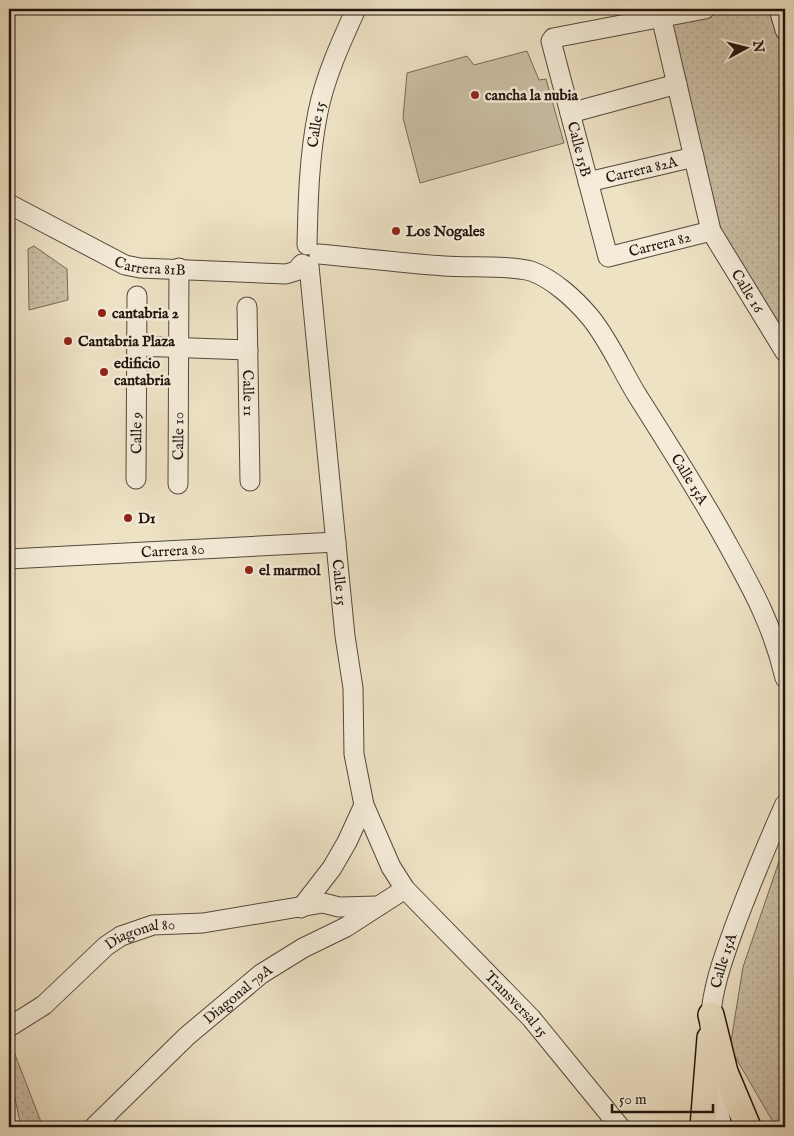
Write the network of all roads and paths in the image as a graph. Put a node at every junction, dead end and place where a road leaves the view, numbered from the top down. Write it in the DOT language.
graph roads {
  1 [pos="356,9"];
  2 [pos="705,9"];
  3 [pos="779,9"];
  4 [pos="661,16"];
  5 [pos="785,30"];
  6 [pos="677,84"];
  7 [pos="570,113"];
  8 [pos="694,157"];
  9 [pos="588,182"];
  10 [pos="9,204"];
  11 [pos="712,231"];
  12 [pos="309,257"];
  13 [pos="608,257"];
  14 [pos="179,268"];
  15 [pos="567,294"];
  16 [pos="137,296"];
  17 [pos="248,306"];
  18 [pos="137,346"];
  19 [pos="180,347"];
  20 [pos="248,350"];
  21 [pos="785,352"];
  22 [pos="136,479"];
  23 [pos="250,481"];
  24 [pos="178,484"];
  25 [pos="336,542"];
  26 [pos="9,559"];
  27 [pos="785,678"];
  28 [pos="785,804"];
  29 [pos="364,805"];
  30 [pos="405,889"];
  31 [pos="378,906"];
  32 [pos="339,907"];
  33 [pos="301,908"];
  34 [pos="346,927"];
  35 [pos="9,1027"];
  36 [pos="710,1027"];
  37 [pos="94,1127"];
  38 [pos="620,1127"];
  39 [pos="703,1127"];
  40 [pos="722,1127"];
  41 [pos="748,1127"];
  1 -- 12 [label="street, Calle 15"];
  2 -- 4 [label="street"];
  3 -- 5 [label="street"];
  4 -- 6 [label="street, Calle 16"];
  4 -- 7 [label="street, Calle 15B"];
  6 -- 7 [label="street"];
  6 -- 8 [label="street, Calle 16"];
  7 -- 9 [label="street, Calle 15B"];
  8 -- 9 [label="street, Carrera 82A"];
  8 -- 11 [label="street, Calle 16"];
  9 -- 13 [label="street, Calle 15B"];
  10 -- 14 [label="street, Carrera 81B"];
  11 -- 13 [label="street, Carrera 82"];
  11 -- 21 [label="street, Calle 16"];
  12 -- 14 [label="street, Carrera 81B"];
  12 -- 15 [label="street, Carrera 81B"];
  12 -- 25 [label="street, Calle 15"];
  14 -- 19 [label="street, Calle 10"];
  15 -- 27 [label="street, Calle 15A"];
  16 -- 18 [label="street, Calle 9"];
  17 -- 20 [label="street, Calle 11"];
  18 -- 19 [label="street"];
  18 -- 22 [label="street, Calle 9"];
  19 -- 20 [label="street"];
  19 -- 24 [label="street, Calle 10"];
  20 -- 23 [label="street, Calle 11"];
  25 -- 26 [label="street, Carrera 80"];
  25 -- 29 [label="street, Calle 15"];
  28 -- 36 [label="street, Calle 15A"];
  29 -- 30 [label="street, Calle 15"];
  29 -- 33 [label="street"];
  30 -- 31 [label="street, Diagonal 79A"];
  30 -- 38 [label="street, Transversal 15"];
  31 -- 32 [label="street, Diagonal 80"];
  31 -- 34 [label="street, Diagonal 79A"];
  32 -- 33 [label="street, Diagonal 80"];
  32 -- 34 [label="street"];
  33 -- 35 [label="street, Diagonal 80"];
  34 -- 37 [label="street, Diagonal 79A"];
  36 -- 39 [label="main road"];
  36 -- 40 [label="street, Calle 15A"];
  36 -- 41 [label="main road"];
}
